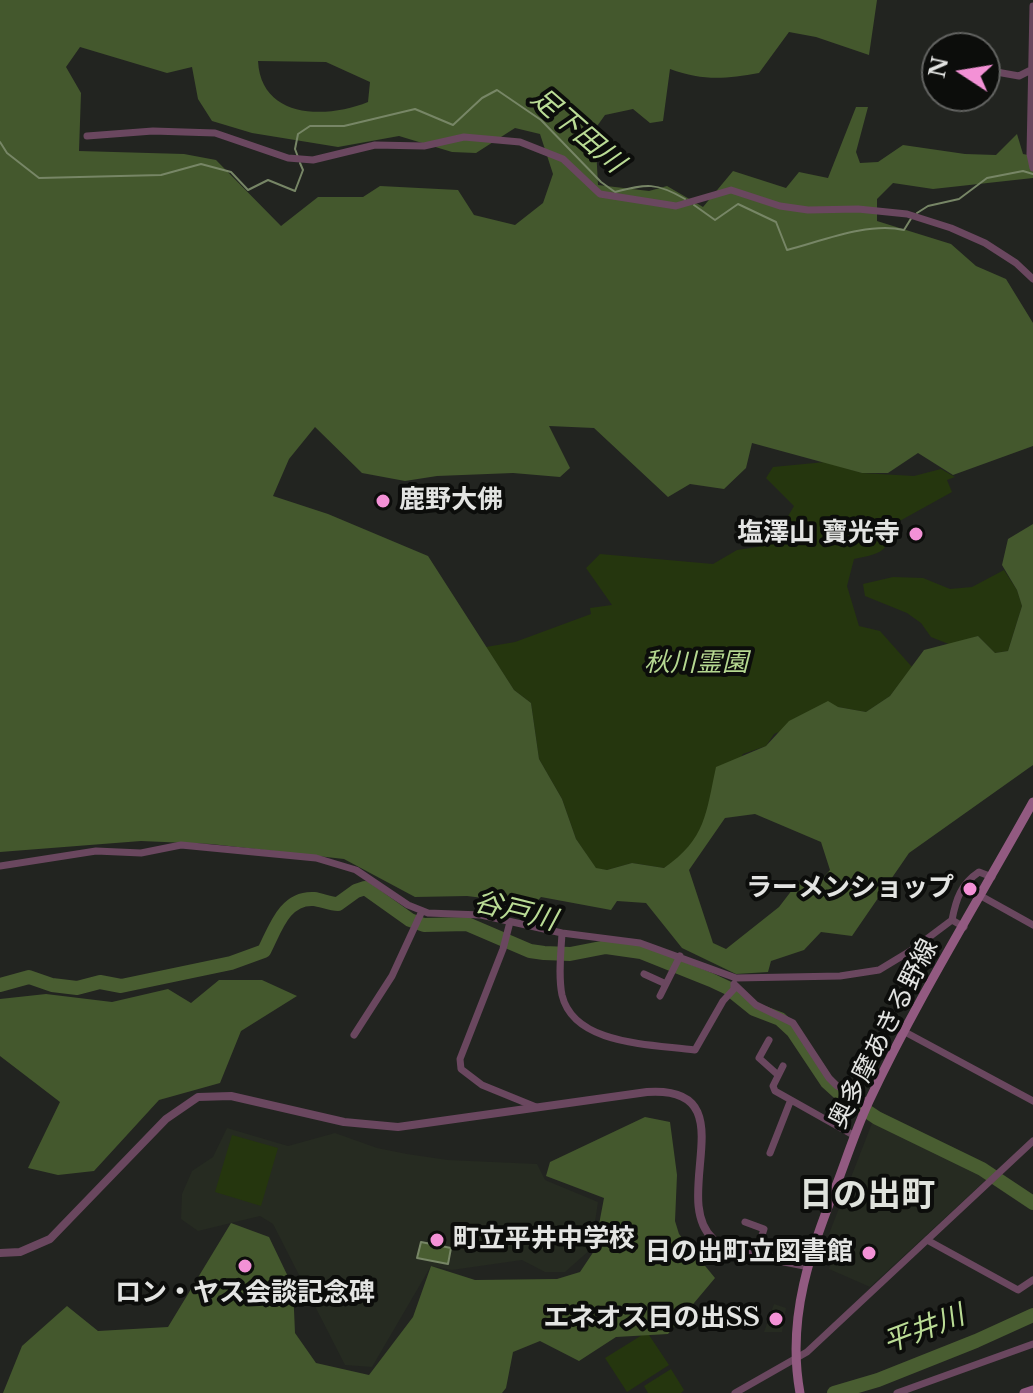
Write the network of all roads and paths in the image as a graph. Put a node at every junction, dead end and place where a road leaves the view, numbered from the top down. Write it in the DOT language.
graph roads {
  1 [pos="1033,6"];
  2 [pos="1031,70"];
  3 [pos="1001,73"];
  4 [pos="87,136"];
  5 [pos="1033,168"];
  6 [pos="1033,279"];
  7 [pos="1033,802"];
  8 [pos="141,853"];
  9 [pos="129,860"];
  10 [pos="0,866"];
  11 [pos="992,877"];
  12 [pos="981,896"];
  13 [pos="422,911"];
  14 [pos="952,920"];
  15 [pos="510,922"];
  16 [pos="1033,925"];
  17 [pos="964,927"];
  18 [pos="562,933"];
  19 [pos="679,958"];
  20 [pos="644,974"];
  21 [pos="735,981"];
  22 [pos="666,984"];
  23 [pos="660,996"];
  24 [pos="905,1032"];
  25 [pos="354,1035"];
  26 [pos="769,1040"];
  27 [pos="783,1066"];
  28 [pos="778,1075"];
  29 [pos="1033,1101"];
  30 [pos="790,1102"];
  31 [pos="868,1102"];
  32 [pos="538,1108"];
  33 [pos="855,1136"];
  34 [pos="1033,1141"];
  35 [pos="770,1153"];
  36 [pos="745,1222"];
  37 [pos="927,1240"];
  38 [pos="0,1253"];
  39 [pos="756,1254"];
  40 [pos="807,1266"];
  41 [pos="1033,1280"];
  42 [pos="1033,1344"];
  43 [pos="796,1358"];
  44 [pos="799,1389"];
  45 [pos="1033,1390"];
  46 [pos="735,1393"];
  47 [pos="897,1393"];
  48 [pos="1024,1393"];
  1 -- 2 [label="street"];
  2 -- 3 [label="street"];
  2 -- 5 [label="street"];
  4 -- 6 [label="street"];
  7 -- 11 [label="main road, 奥多摩あきる野線"];
  8 -- 9 [label="street"];
  8 -- 10 [label="street"];
  8 -- 13 [label="street"];
  11 -- 12 [label="main road, 奥多摩あきる野線"];
  11 -- 14 [label="street"];
  12 -- 16 [label="street"];
  12 -- 17 [label="main road, 奥多摩あきる野線"];
  13 -- 15 [label="street"];
  13 -- 25 [label="street"];
  14 -- 17 [label="street"];
  14 -- 21 [label="street"];
  15 -- 18 [label="street"];
  15 -- 32 [label="street"];
  17 -- 24 [label="main road, 奥多摩あきる野線"];
  18 -- 19 [label="street"];
  18 -- 21 [label="street"];
  19 -- 21 [label="street"];
  19 -- 22 [label="street"];
  20 -- 22 [label="street"];
  21 -- 31 [label="street"];
  22 -- 23 [label="street"];
  24 -- 29 [label="street"];
  24 -- 31 [label="main road, 奥多摩あきる野線"];
  26 -- 28 [label="street"];
  27 -- 28 [label="street"];
  28 -- 30 [label="street"];
  30 -- 33 [label="street"];
  30 -- 35 [label="street"];
  31 -- 33 [label="main road, 奥多摩あきる野線"];
  32 -- 38 [label="street"];
  32 -- 39 [label="street"];
  33 -- 40 [label="main road, 奥多摩あきる野線"];
  34 -- 37 [label="street"];
  36 -- 39 [label="street"];
  37 -- 41 [label="street"];
  37 -- 43 [label="street"];
  39 -- 40 [label="street"];
  40 -- 43 [label="main road, 奥多摩あきる野線"];
  42 -- 47 [label="street"];
  43 -- 44 [label="main road, 奥多摩あきる野線"];
  43 -- 46 [label="street"];
  45 -- 48 [label="main road"];
}
